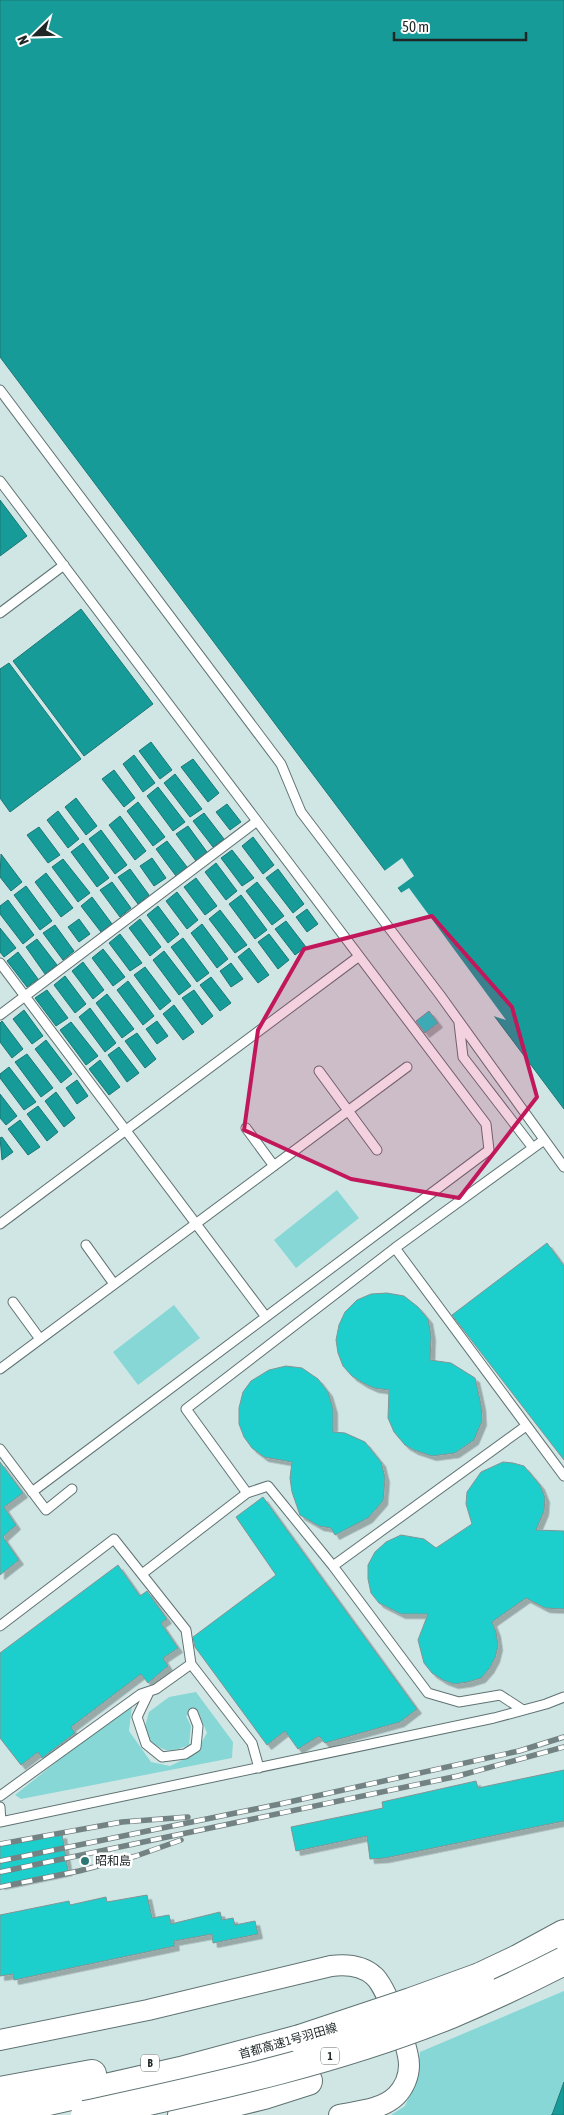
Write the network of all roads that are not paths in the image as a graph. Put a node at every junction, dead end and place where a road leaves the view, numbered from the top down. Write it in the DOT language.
graph roads {
  1 [pos="0,390"];
  2 [pos="0,481"];
  3 [pos="64,565"];
  4 [pos="0,613"];
  5 [pos="257,821"];
  6 [pos="358,956"];
  7 [pos="0,964"];
  8 [pos="25,997"];
  9 [pos="0,1015"];
  10 [pos="459,1021"];
  11 [pos="407,1067"];
  12 [pos="319,1071"];
  13 [pos="348,1111"];
  14 [pos="246,1128"];
  15 [pos="126,1130"];
  16 [pos="544,1140"];
  17 [pos="534,1148"];
  18 [pos="377,1150"];
  19 [pos="274,1166"];
  20 [pos="564,1167"];
  21 [pos="0,1224"];
  22 [pos="196,1224"];
  23 [pos="86,1245"];
  24 [pos="395,1248"];
  25 [pos="114,1284"];
  26 [pos="13,1302"];
  27 [pos="266,1317"];
  28 [pos="40,1339"];
  29 [pos="0,1369"];
  30 [pos="526,1426"];
  31 [pos="0,1449"];
  32 [pos="564,1476"];
  33 [pos="72,1489"];
  34 [pos="32,1492"];
  35 [pos="247,1493"];
  36 [pos="332,1566"];
  37 [pos="142,1574"];
  38 [pos="0,1626"];
  39 [pos="192,1664"];
  40 [pos="148,1692"];
  41 [pos="564,1697"];
  42 [pos="523,1710"];
  43 [pos="193,1713"];
  44 [pos="259,1768"];
  45 [pos="0,1796"];
  46 [pos="0,1807"];
  47 [pos="0,1822"];
  48 [pos="564,1934"];
  49 [pos="564,1960"];
  50 [pos="450,2015"];
  51 [pos="300,2039"];
  52 [pos="0,2040"];
  53 [pos="0,2091"];
  54 [pos="0,2112"];
  55 [pos="85,2115"];
  56 [pos="182,2115"];
  57 [pos="339,2115"];
  1 -- 10 [label="lane"];
  2 -- 3 [label="lane"];
  3 -- 4 [label="lane"];
  3 -- 5 [label="lane"];
  5 -- 6 [label="lane"];
  5 -- 8 [label="lane"];
  6 -- 15 [label="lane"];
  6 -- 27 [label="lane"];
  7 -- 8 [label="lane"];
  8 -- 9 [label="lane"];
  8 -- 15 [label="lane"];
  10 -- 16 [label="lane"];
  10 -- 17 [label="lane"];
  11 -- 13 [label="lane"];
  12 -- 13 [label="lane"];
  13 -- 18 [label="lane"];
  13 -- 19 [label="lane"];
  14 -- 19 [label="lane"];
  15 -- 21 [label="lane"];
  15 -- 22 [label="lane"];
  16 -- 17 [label="lane"];
  16 -- 20 [label="lane"];
  17 -- 24 [label="lane"];
  19 -- 22 [label="lane"];
  22 -- 25 [label="lane"];
  22 -- 27 [label="lane"];
  23 -- 25 [label="lane"];
  24 -- 30 [label="lane"];
  24 -- 35 [label="lane"];
  25 -- 28 [label="lane"];
  26 -- 28 [label="lane"];
  27 -- 34 [label="lane"];
  28 -- 29 [label="lane"];
  30 -- 32 [label="lane"];
  30 -- 36 [label="lane"];
  31 -- 34 [label="lane"];
  33 -- 34 [label="lane"];
  35 -- 36 [label="lane"];
  35 -- 37 [label="lane"];
  36 -- 42 [label="lane"];
  37 -- 38 [label="lane"];
  37 -- 39 [label="lane"];
  39 -- 40 [label="lane"];
  39 -- 44 [label="lane"];
  40 -- 43 [label="lane"];
  40 -- 45 [label="lane"];
  41 -- 42 [label="lane"];
  42 -- 44 [label="lane"];
  44 -- 47 [label="lane"];
  46 -- 47 [label="lane"];
  48 -- 51 [label="highway, 首都高速1号羽田線 / 1, bridge"];
  49 -- 50 [label="highway, 首都高速1号羽田線 / 1, bridge"];
  50 -- 55 [label="highway, 首都高速1号羽田線 / 1, bridge"];
  50 -- 56 [label="highway, bridge"];
  51 -- 53 [label="highway, B"];
  51 -- 54 [label="highway, 首都高速1号羽田線 / 1"];
  52 -- 57 [label="street"];
}
